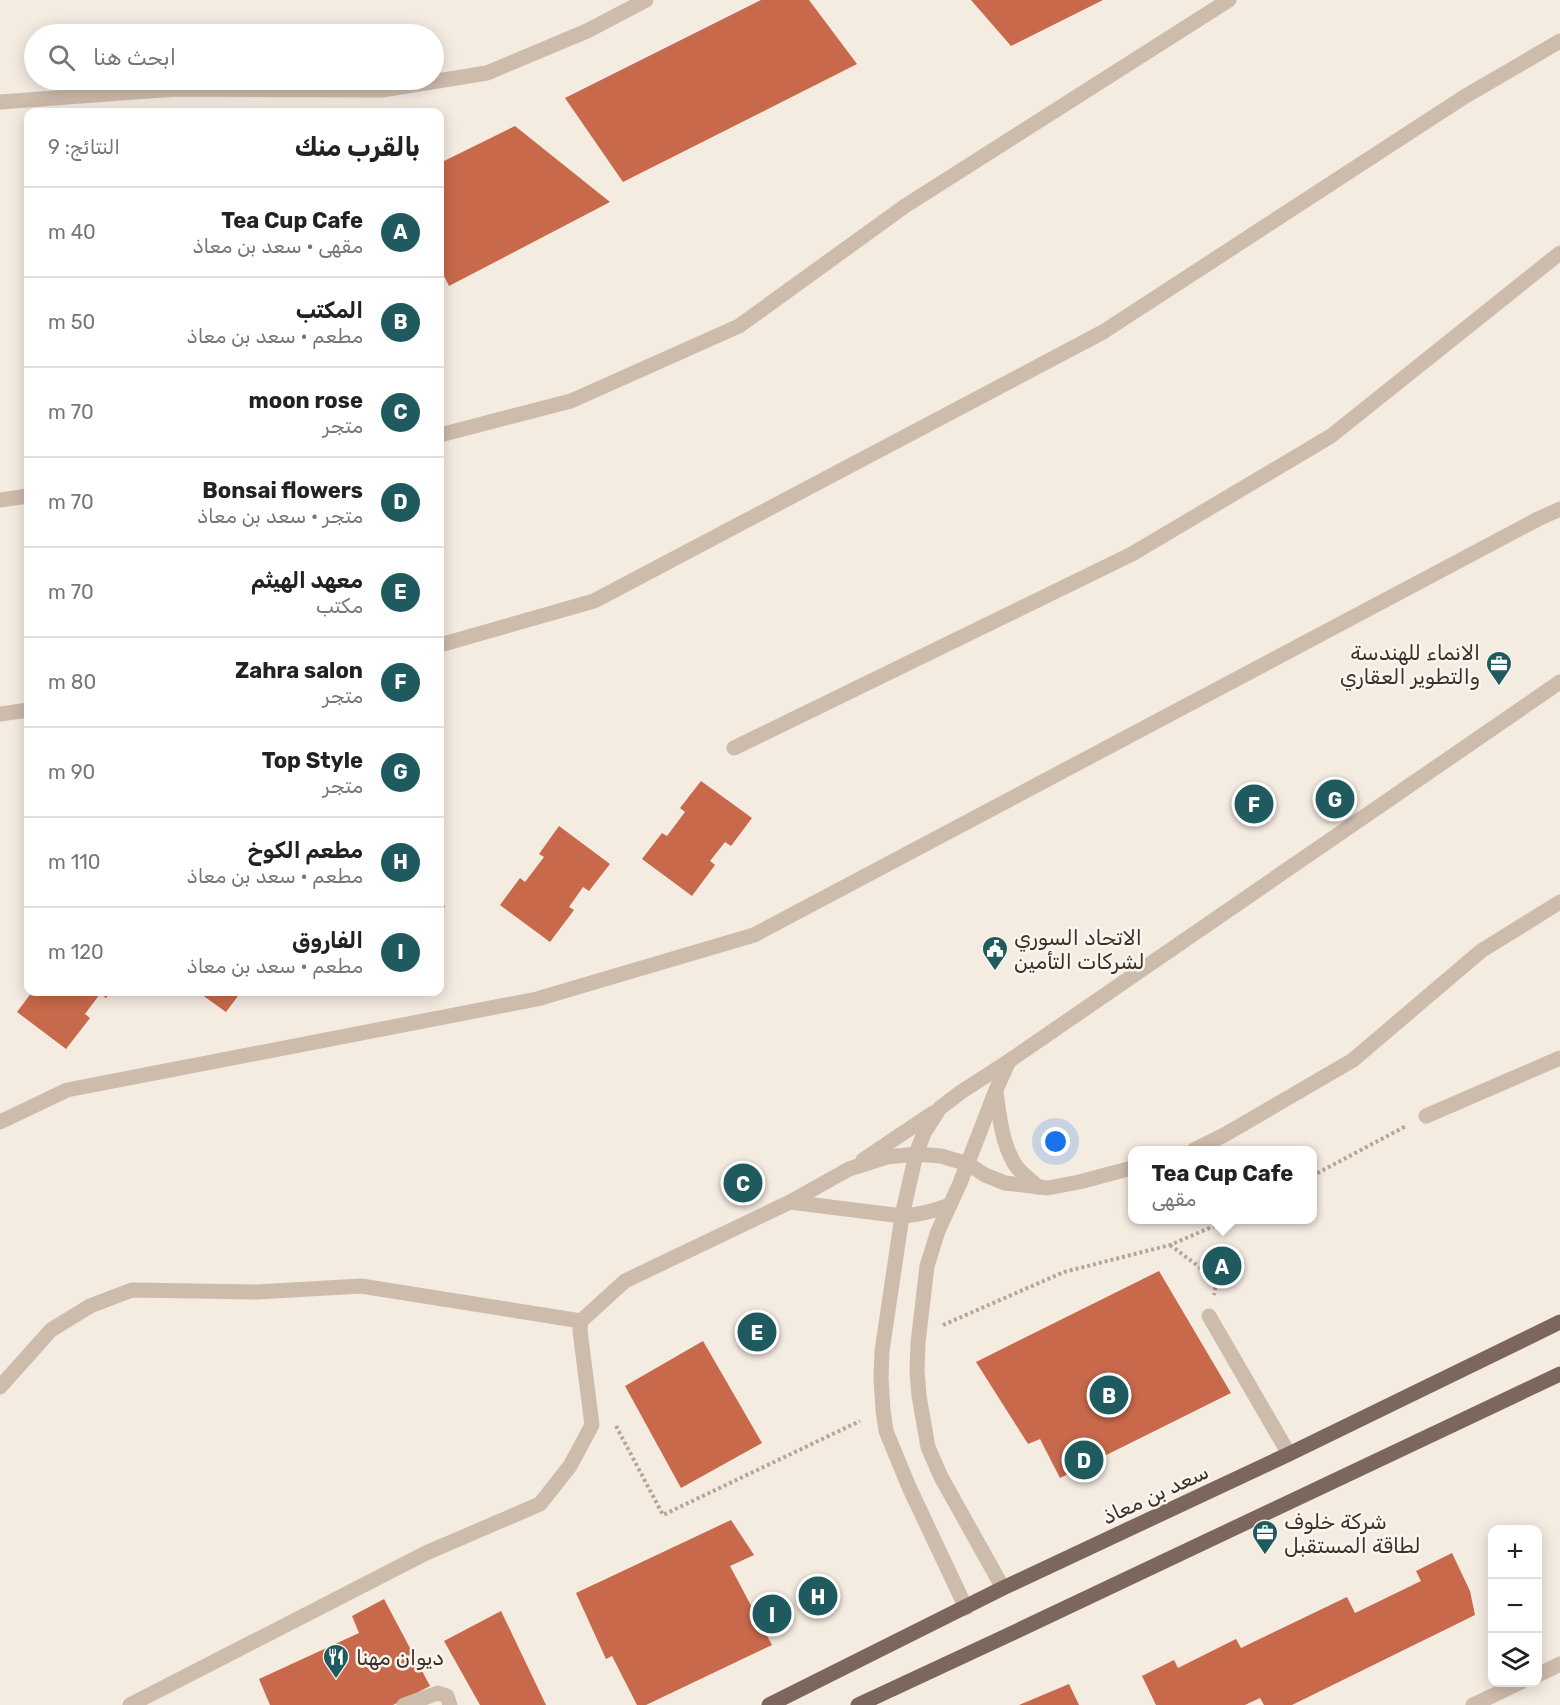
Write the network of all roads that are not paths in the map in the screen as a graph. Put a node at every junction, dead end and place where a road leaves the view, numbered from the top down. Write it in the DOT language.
graph roads {
  1 [pos="646,0"];
  2 [pos="1229,0"];
  3 [pos="1560,41"];
  4 [pos="444,80"];
  5 [pos="162,90"];
  6 [pos="0,102"];
  7 [pos="1560,253"];
  8 [pos="444,434"];
  9 [pos="24,497"];
  10 [pos="0,500"];
  11 [pos="1560,509"];
  12 [pos="444,644"];
  13 [pos="1560,682"];
  14 [pos="24,711"];
  15 [pos="0,714"];
  16 [pos="734,748"];
  17 [pos="1560,902"];
  18 [pos="1560,1058"];
  19 [pos="1009,1061"];
  20 [pos="996,1090"];
  21 [pos="940,1108"];
  22 [pos="1426,1116"];
  23 [pos="0,1122"];
  24 [pos="1202,1146"];
  25 [pos="916,1154"];
  26 [pos="968,1164"];
  27 [pos="849,1169"];
  28 [pos="1128,1169"];
  29 [pos="1038,1187"];
  30 [pos="790,1202"];
  31 [pos="950,1204"];
  32 [pos="902,1216"];
  33 [pos="1209,1316"];
  34 [pos="581,1321"];
  35 [pos="1560,1322"];
  36 [pos="1560,1374"];
  37 [pos="0,1387"];
  38 [pos="1289,1454"];
  39 [pos="1003,1588"];
  40 [pos="966,1608"];
  41 [pos="1560,1664"];
  42 [pos="1542,1673"];
  43 [pos="1512,1687"];
  44 [pos="130,1705"];
  45 [pos="404,1705"];
  46 [pos="450,1705"];
  47 [pos="769,1705"];
  48 [pos="858,1705"];
  49 [pos="1473,1705"];
  1 -- 4 [label="street"];
  2 -- 8 [label="street"];
  3 -- 12 [label="street"];
  5 -- 6 [label="street"];
  7 -- 16 [label="street"];
  9 -- 10 [label="street"];
  11 -- 23 [label="street"];
  13 -- 19 [label="street"];
  14 -- 15 [label="street"];
  17 -- 24 [label="street"];
  18 -- 22 [label="street"];
  19 -- 20 [label="street"];
  19 -- 21 [label="street"];
  20 -- 26 [label="street"];
  20 -- 29 [label="street"];
  21 -- 25 [label="street"];
  21 -- 27 [label="street"];
  25 -- 26 [label="street"];
  25 -- 27 [label="street"];
  25 -- 32 [label="street"];
  26 -- 29 [label="street"];
  26 -- 31 [label="street"];
  27 -- 30 [label="street"];
  28 -- 29 [label="street"];
  30 -- 32 [label="street"];
  30 -- 34 [label="street"];
  31 -- 32 [label="street"];
  31 -- 39 [label="street"];
  32 -- 40 [label="street"];
  33 -- 38 [label="street"];
  34 -- 37 [label="street"];
  34 -- 44 [label="street"];
  35 -- 38 [label="main road, سعد بن معاذ"];
  36 -- 48 [label="main road"];
  38 -- 39 [label="main road, سعد بن معاذ"];
  39 -- 40 [label="main road, سعد بن معاذ"];
  40 -- 47 [label="main road, سعد بن معاذ"];
  41 -- 42 [label="street"];
  43 -- 49 [label="street"];
  45 -- 46 [label="street"];
}
